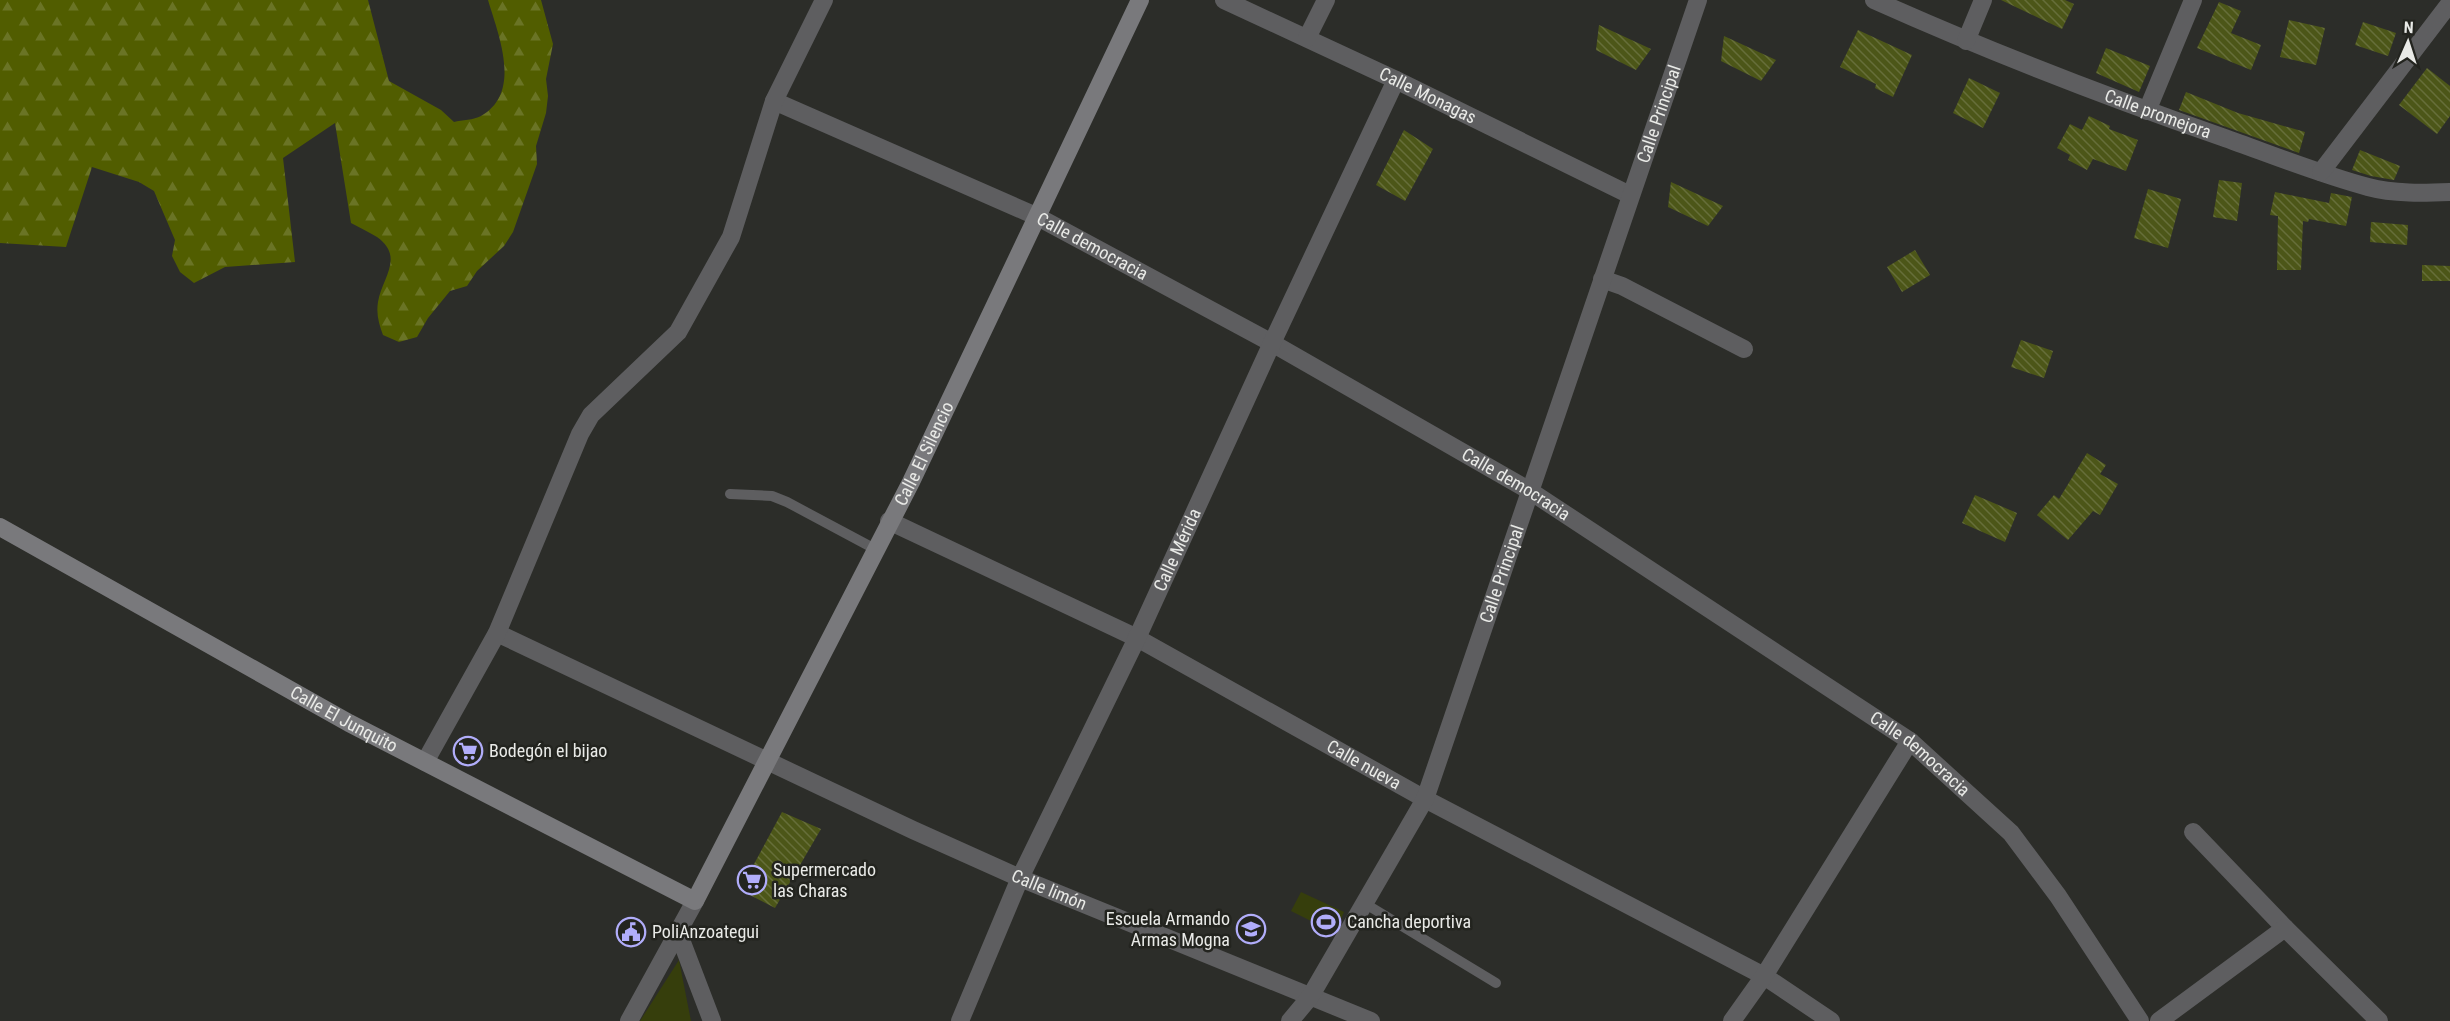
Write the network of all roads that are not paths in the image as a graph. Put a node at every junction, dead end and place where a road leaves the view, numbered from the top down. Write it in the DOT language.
graph roads {
  1 [pos="824,0"];
  2 [pos="1140,0"];
  3 [pos="1224,0"];
  4 [pos="1326,0"];
  5 [pos="1698,0"];
  6 [pos="1874,0"];
  7 [pos="1983,0"];
  8 [pos="2193,0"];
  9 [pos="2450,3"];
  10 [pos="1307,38"];
  11 [pos="1966,41"];
  12 [pos="1396,80"];
  13 [pos="774,101"];
  14 [pos="2147,111"];
  15 [pos="2321,172"];
  16 [pos="2450,192"];
  17 [pos="1630,195"];
  18 [pos="1036,216"];
  19 [pos="1602,279"];
  20 [pos="1272,343"];
  21 [pos="1744,349"];
  22 [pos="1530,491"];
  23 [pos="730,494"];
  24 [pos="889,521"];
  25 [pos="0,527"];
  26 [pos="875,549"];
  27 [pos="497,633"];
  28 [pos="1137,638"];
  29 [pos="1910,741"];
  30 [pos="766,761"];
  31 [pos="425,762"];
  32 [pos="1425,799"];
  33 [pos="2193,832"];
  34 [pos="1020,879"];
  35 [pos="695,901"];
  36 [pos="1364,903"];
  37 [pos="2285,928"];
  38 [pos="678,932"];
  39 [pos="1764,976"];
  40 [pos="1496,983"];
  41 [pos="1310,997"];
  42 [pos="629,1021"];
  43 [pos="712,1021"];
  44 [pos="960,1021"];
  45 [pos="1290,1021"];
  46 [pos="1371,1021"];
  47 [pos="1732,1021"];
  48 [pos="1831,1021"];
  49 [pos="2140,1021"];
  50 [pos="2159,1021"];
  51 [pos="2379,1021"];
  1 -- 13 [label="street"];
  2 -- 18 [label="street, Calle El Silencio"];
  3 -- 10 [label="street, Calle Monagas"];
  4 -- 10 [label="street"];
  5 -- 17 [label="street, Calle Principal"];
  6 -- 11 [label="street, Calle promejora"];
  7 -- 11 [label="street"];
  8 -- 14 [label="street"];
  9 -- 15 [label="street"];
  10 -- 12 [label="street, Calle Monagas"];
  11 -- 14 [label="street, Calle promejora"];
  12 -- 17 [label="street, Calle Monagas"];
  12 -- 20 [label="street, Calle Mérida"];
  13 -- 18 [label="street, Calle democracia"];
  13 -- 27 [label="street"];
  14 -- 15 [label="street, Calle promejora"];
  15 -- 16 [label="street, Calle promejora"];
  17 -- 19 [label="street, Calle Principal"];
  18 -- 20 [label="street, Calle democracia"];
  18 -- 24 [label="street, Calle El Silencio"];
  19 -- 21 [label="street"];
  19 -- 22 [label="street, Calle Principal"];
  20 -- 22 [label="street, Calle democracia"];
  20 -- 28 [label="street, Calle Mérida"];
  22 -- 29 [label="street, Calle democracia"];
  22 -- 32 [label="street, Calle Principal"];
  23 -- 26 [label="lane"];
  24 -- 26 [label="street, Calle El Silencio"];
  24 -- 28 [label="street, Calle nueva"];
  25 -- 31 [label="street, Calle El Junquito"];
  26 -- 30 [label="street, Calle El Silencio"];
  27 -- 30 [label="street, Calle limón"];
  27 -- 31 [label="street"];
  28 -- 32 [label="street, Calle nueva"];
  28 -- 34 [label="street, Calle Mérida"];
  29 -- 39 [label="street"];
  29 -- 49 [label="street, Calle democracia"];
  30 -- 34 [label="street, Calle limón"];
  30 -- 35 [label="street, Calle El Silencio"];
  31 -- 35 [label="street, Calle El Junquito"];
  32 -- 36 [label="street, Calle Principal"];
  32 -- 39 [label="street, Calle nueva"];
  33 -- 37 [label="street"];
  34 -- 41 [label="street, Calle limón"];
  34 -- 44 [label="street, Calle Mérida"];
  35 -- 38 [label="street"];
  36 -- 40 [label="lane"];
  36 -- 41 [label="street, Calle Principal"];
  37 -- 50 [label="street"];
  37 -- 51 [label="street"];
  38 -- 42 [label="street"];
  38 -- 43 [label="street"];
  39 -- 47 [label="street"];
  39 -- 48 [label="street, Calle nueva"];
  41 -- 45 [label="street, Calle Principal"];
  41 -- 46 [label="street, Calle limón"];
}
